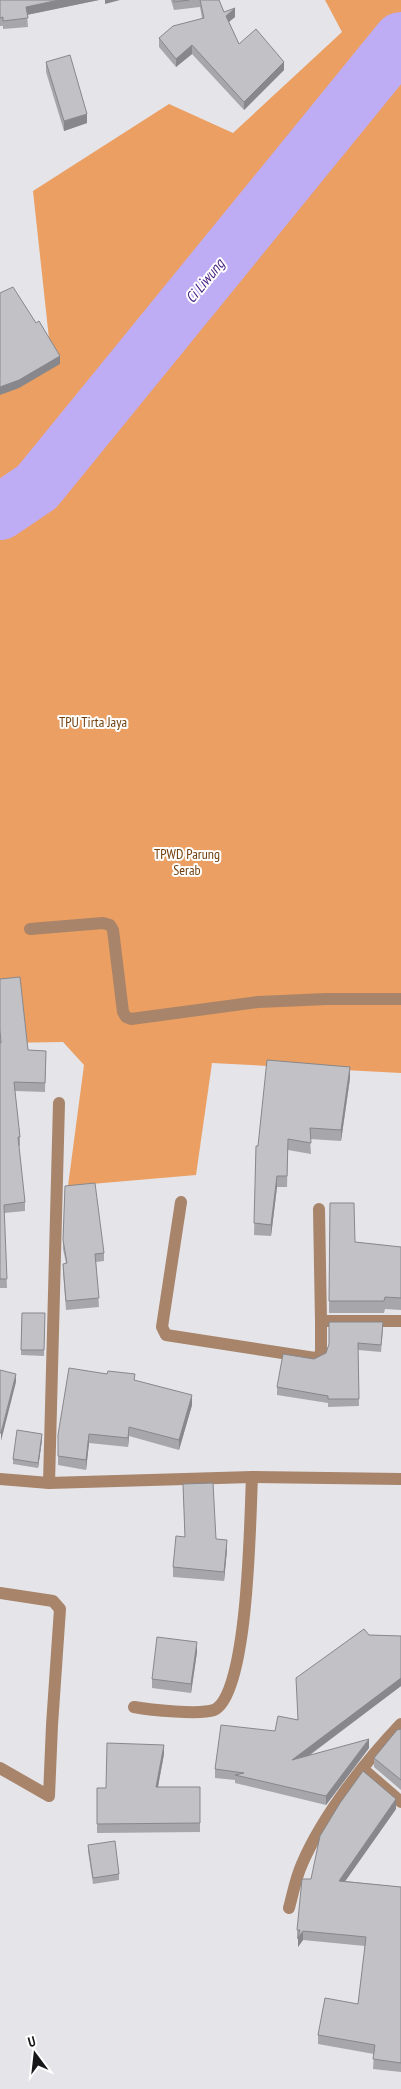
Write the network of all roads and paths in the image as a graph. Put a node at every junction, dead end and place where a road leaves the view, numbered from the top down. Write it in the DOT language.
graph roads {
  1 [pos="30,929"];
  2 [pos="401,999"];
  3 [pos="59,1103"];
  4 [pos="181,1202"];
  5 [pos="320,1210"];
  6 [pos="321,1321"];
  7 [pos="401,1321"];
  8 [pos="252,1477"];
  9 [pos="0,1479"];
  10 [pos="401,1479"];
  11 [pos="49,1483"];
  12 [pos="0,1593"];
  13 [pos="134,1708"];
  14 [pos="401,1724"];
  15 [pos="0,1768"];
  16 [pos="363,1769"];
  17 [pos="401,1802"];
  18 [pos="289,1908"];
  1 -- 2 [label="street"];
  3 -- 11 [label="street"];
  4 -- 6 [label="street"];
  5 -- 6 [label="street"];
  6 -- 7 [label="street"];
  8 -- 10 [label="street"];
  8 -- 11 [label="street"];
  8 -- 13 [label="street"];
  9 -- 11 [label="street"];
  12 -- 15 [label="street"];
  14 -- 16 [label="street"];
  16 -- 17 [label="street"];
  16 -- 18 [label="street"];
}
